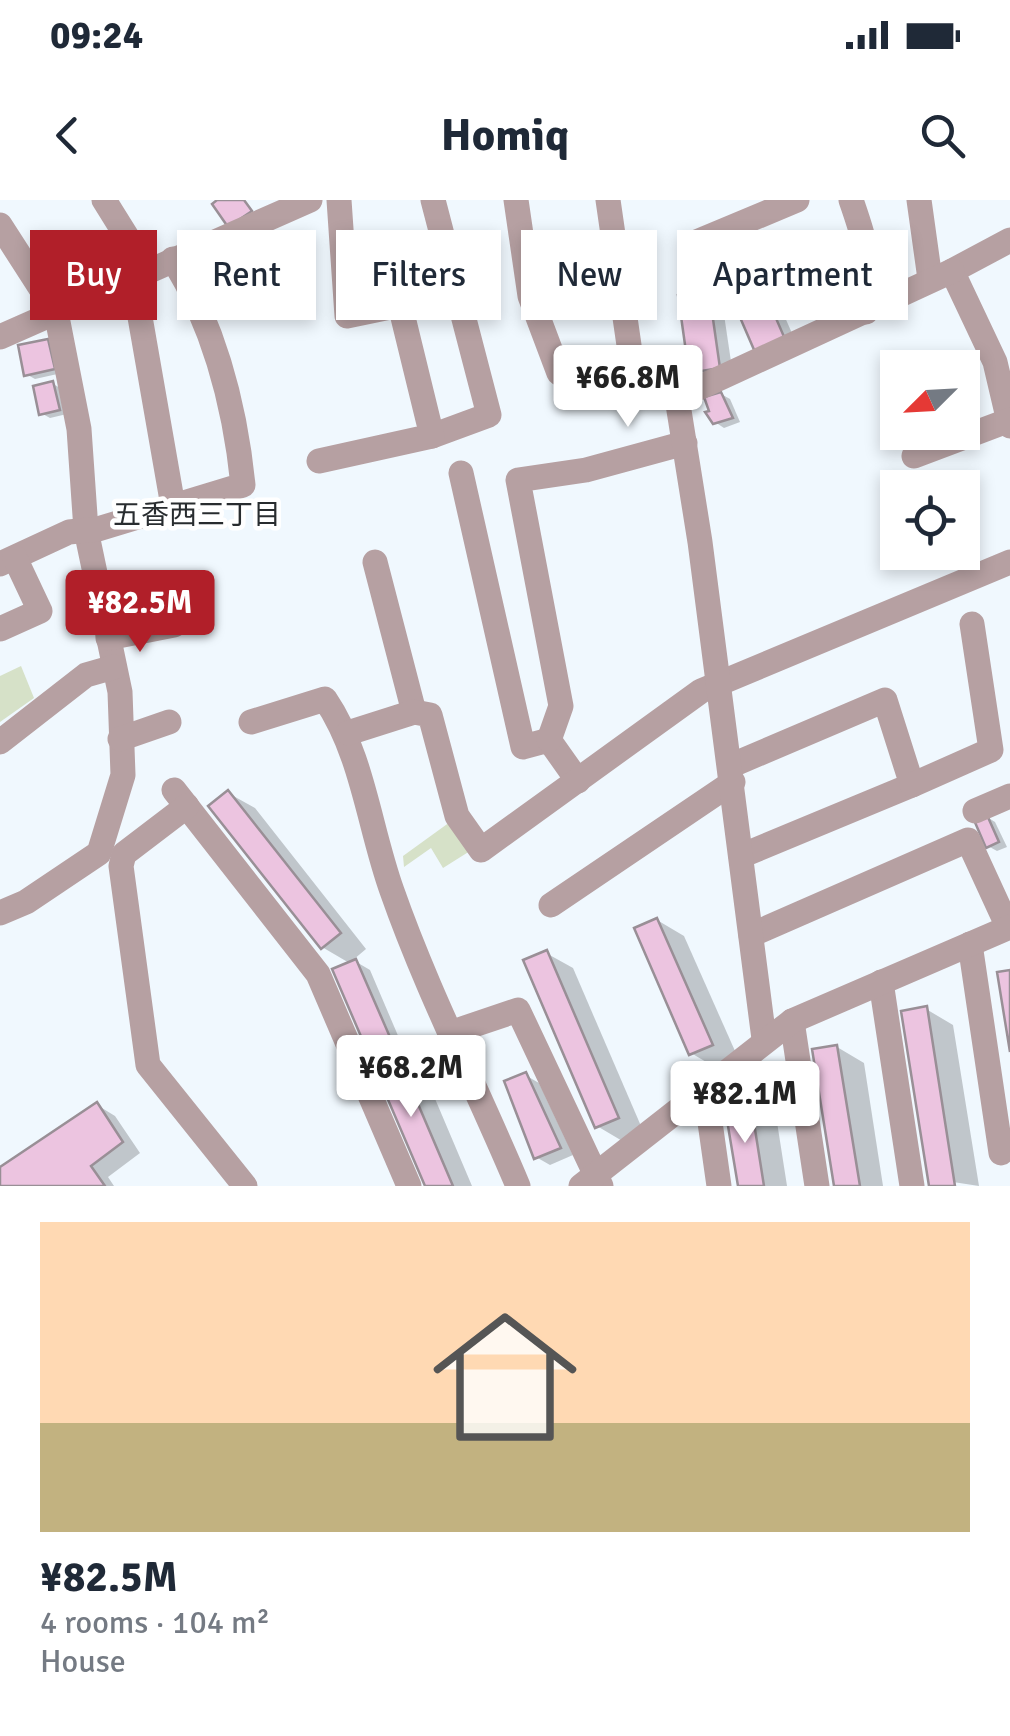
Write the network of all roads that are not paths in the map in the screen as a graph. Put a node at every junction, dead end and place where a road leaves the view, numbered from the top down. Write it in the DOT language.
graph roads {
  1 [pos="104,200"];
  2 [pos="338,200"];
  3 [pos="433,200"];
  4 [pos="516,200"];
  5 [pos="608,200"];
  6 [pos="797,200"];
  7 [pos="851,200"];
  8 [pos="919,200"];
  9 [pos="305,201"];
  10 [pos="0,225"];
  11 [pos="119,230"];
  12 [pos="725,230"];
  13 [pos="862,230"];
  14 [pos="1010,240"];
  15 [pos="173,260"];
  16 [pos="157,266"];
  17 [pos="30,272"];
  18 [pos="941,275"];
  19 [pos="908,291"];
  20 [pos="38,320"];
  21 [pos="58,320"];
  22 [pos="147,320"];
  23 [pos="848,320"];
  24 [pos="0,337"];
  25 [pos="1010,422"];
  26 [pos="432,436"];
  27 [pos="685,443"];
  28 [pos="914,456"];
  29 [pos="319,461"];
  30 [pos="461,473"];
  31 [pos="173,506"];
  32 [pos="86,530"];
  33 [pos="7,561"];
  34 [pos="375,562"];
  35 [pos="1010,562"];
  36 [pos="972,624"];
  37 [pos="174,626"];
  38 [pos="0,629"];
  39 [pos="108,638"];
  40 [pos="114,667"];
  41 [pos="716,686"];
  42 [pos="414,712"];
  43 [pos="168,722"];
  44 [pos="251,722"];
  45 [pos="348,734"];
  46 [pos="120,739"];
  47 [pos="549,740"];
  48 [pos="0,742"];
  49 [pos="732,774"];
  50 [pos="578,781"];
  51 [pos="912,785"];
  52 [pos="1010,796"];
  53 [pos="975,811"];
  54 [pos="741,856"];
  55 [pos="551,904"];
  56 [pos="0,914"];
  57 [pos="1009,927"];
  58 [pos="750,935"];
  59 [pos="970,944"];
  60 [pos="881,982"];
  61 [pos="792,1021"];
  62 [pos="454,1032"];
  63 [pos="764,1039"];
  64 [pos="705,1087"];
  65 [pos="1001,1153"];
  66 [pos="592,1182"];
  67 [pos="244,1186"];
  68 [pos="409,1186"];
  69 [pos="518,1186"];
  70 [pos="719,1186"];
  71 [pos="817,1186"];
  72 [pos="912,1186"];
  1 -- 11 [label="street"];
  2 -- 26 [label="street"];
  3 -- 26 [label="street"];
  4 -- 5 [label="street"];
  6 -- 12 [label="street"];
  7 -- 13 [label="street"];
  8 -- 18 [label="street"];
  9 -- 15 [label="street"];
  10 -- 17 [label="street"];
  14 -- 18 [label="street"];
  15 -- 16 [label="street"];
  15 -- 31 [label="street"];
  18 -- 19 [label="street"];
  18 -- 25 [label="street"];
  20 -- 24 [label="street"];
  21 -- 32 [label="street"];
  22 -- 31 [label="street"];
  23 -- 27 [label="street"];
  25 -- 28 [label="street"];
  26 -- 29 [label="street"];
  27 -- 41 [label="street"];
  27 -- 47 [label="street"];
  30 -- 47 [label="street"];
  31 -- 32 [label="street"];
  32 -- 33 [label="street"];
  32 -- 39 [label="street"];
  33 -- 38 [label="street"];
  34 -- 42 [label="street"];
  35 -- 41 [label="street"];
  36 -- 51 [label="street"];
  37 -- 39 [label="street"];
  39 -- 40 [label="street"];
  40 -- 46 [label="street"];
  40 -- 48 [label="street"];
  41 -- 49 [label="street"];
  41 -- 50 [label="street"];
  42 -- 45 [label="street"];
  42 -- 50 [label="street"];
  43 -- 46 [label="street"];
  44 -- 45 [label="street"];
  45 -- 62 [label="street"];
  46 -- 56 [label="street"];
  47 -- 50 [label="street"];
  49 -- 51 [label="street"];
  49 -- 54 [label="street"];
  49 -- 55 [label="street"];
  51 -- 54 [label="street"];
  52 -- 53 [label="street"];
  54 -- 58 [label="street"];
  57 -- 58 [label="street"];
  57 -- 59 [label="street"];
  58 -- 63 [label="street"];
  59 -- 60 [label="street"];
  59 -- 65 [label="street"];
  60 -- 61 [label="street"];
  60 -- 72 [label="street"];
  61 -- 63 [label="street"];
  61 -- 71 [label="street"];
  62 -- 66 [label="street"];
  62 -- 69 [label="street"];
  63 -- 64 [label="street"];
  64 -- 66 [label="street"];
  64 -- 70 [label="street"];
  67 -- 68 [label="street"];
}
